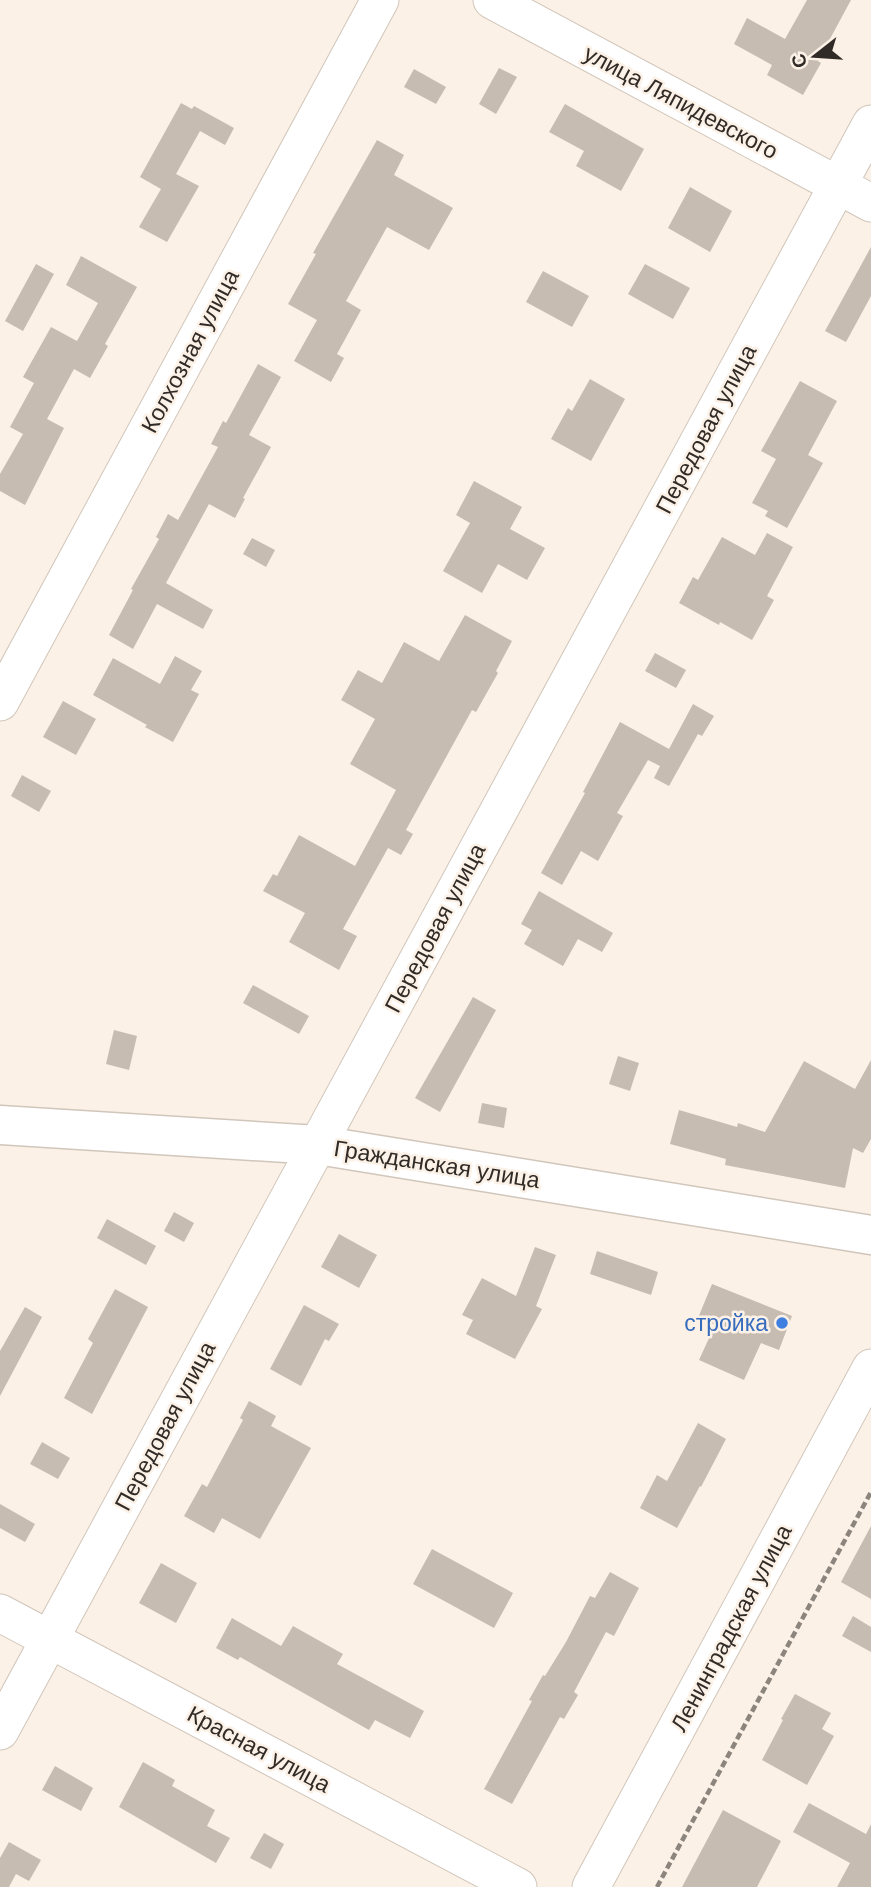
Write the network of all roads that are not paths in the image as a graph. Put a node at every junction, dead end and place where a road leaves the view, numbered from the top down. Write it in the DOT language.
graph roads {
  1 [pos="380,0"];
  2 [pos="492,0"];
  3 [pos="871,124"];
  4 [pos="838,186"];
  5 [pos="871,203"];
  6 [pos="0,702"];
  7 [pos="0,1125"];
  8 [pos="318,1145"];
  9 [pos="871,1235"];
  10 [pos="871,1368"];
  11 [pos="0,1613"];
  12 [pos="50,1638"];
  13 [pos="0,1731"];
  14 [pos="519,1887"];
  15 [pos="591,1887"];
  1 -- 6 [label="street, Колхозная улица"];
  2 -- 4 [label="street, улица Ляпидевского"];
  3 -- 4 [label="street, Передовая улица"];
  4 -- 5 [label="street, улица Ляпидевского"];
  4 -- 8 [label="street, Передовая улица"];
  7 -- 8 [label="main road, Гражданская улица"];
  8 -- 9 [label="main road, Гражданская улица"];
  8 -- 12 [label="street, Передовая улица"];
  10 -- 15 [label="street, Ленинградская улица"];
  11 -- 12 [label="street, Красная улица"];
  12 -- 13 [label="street, Передовая улица"];
  12 -- 14 [label="street, Красная улица"];
}
